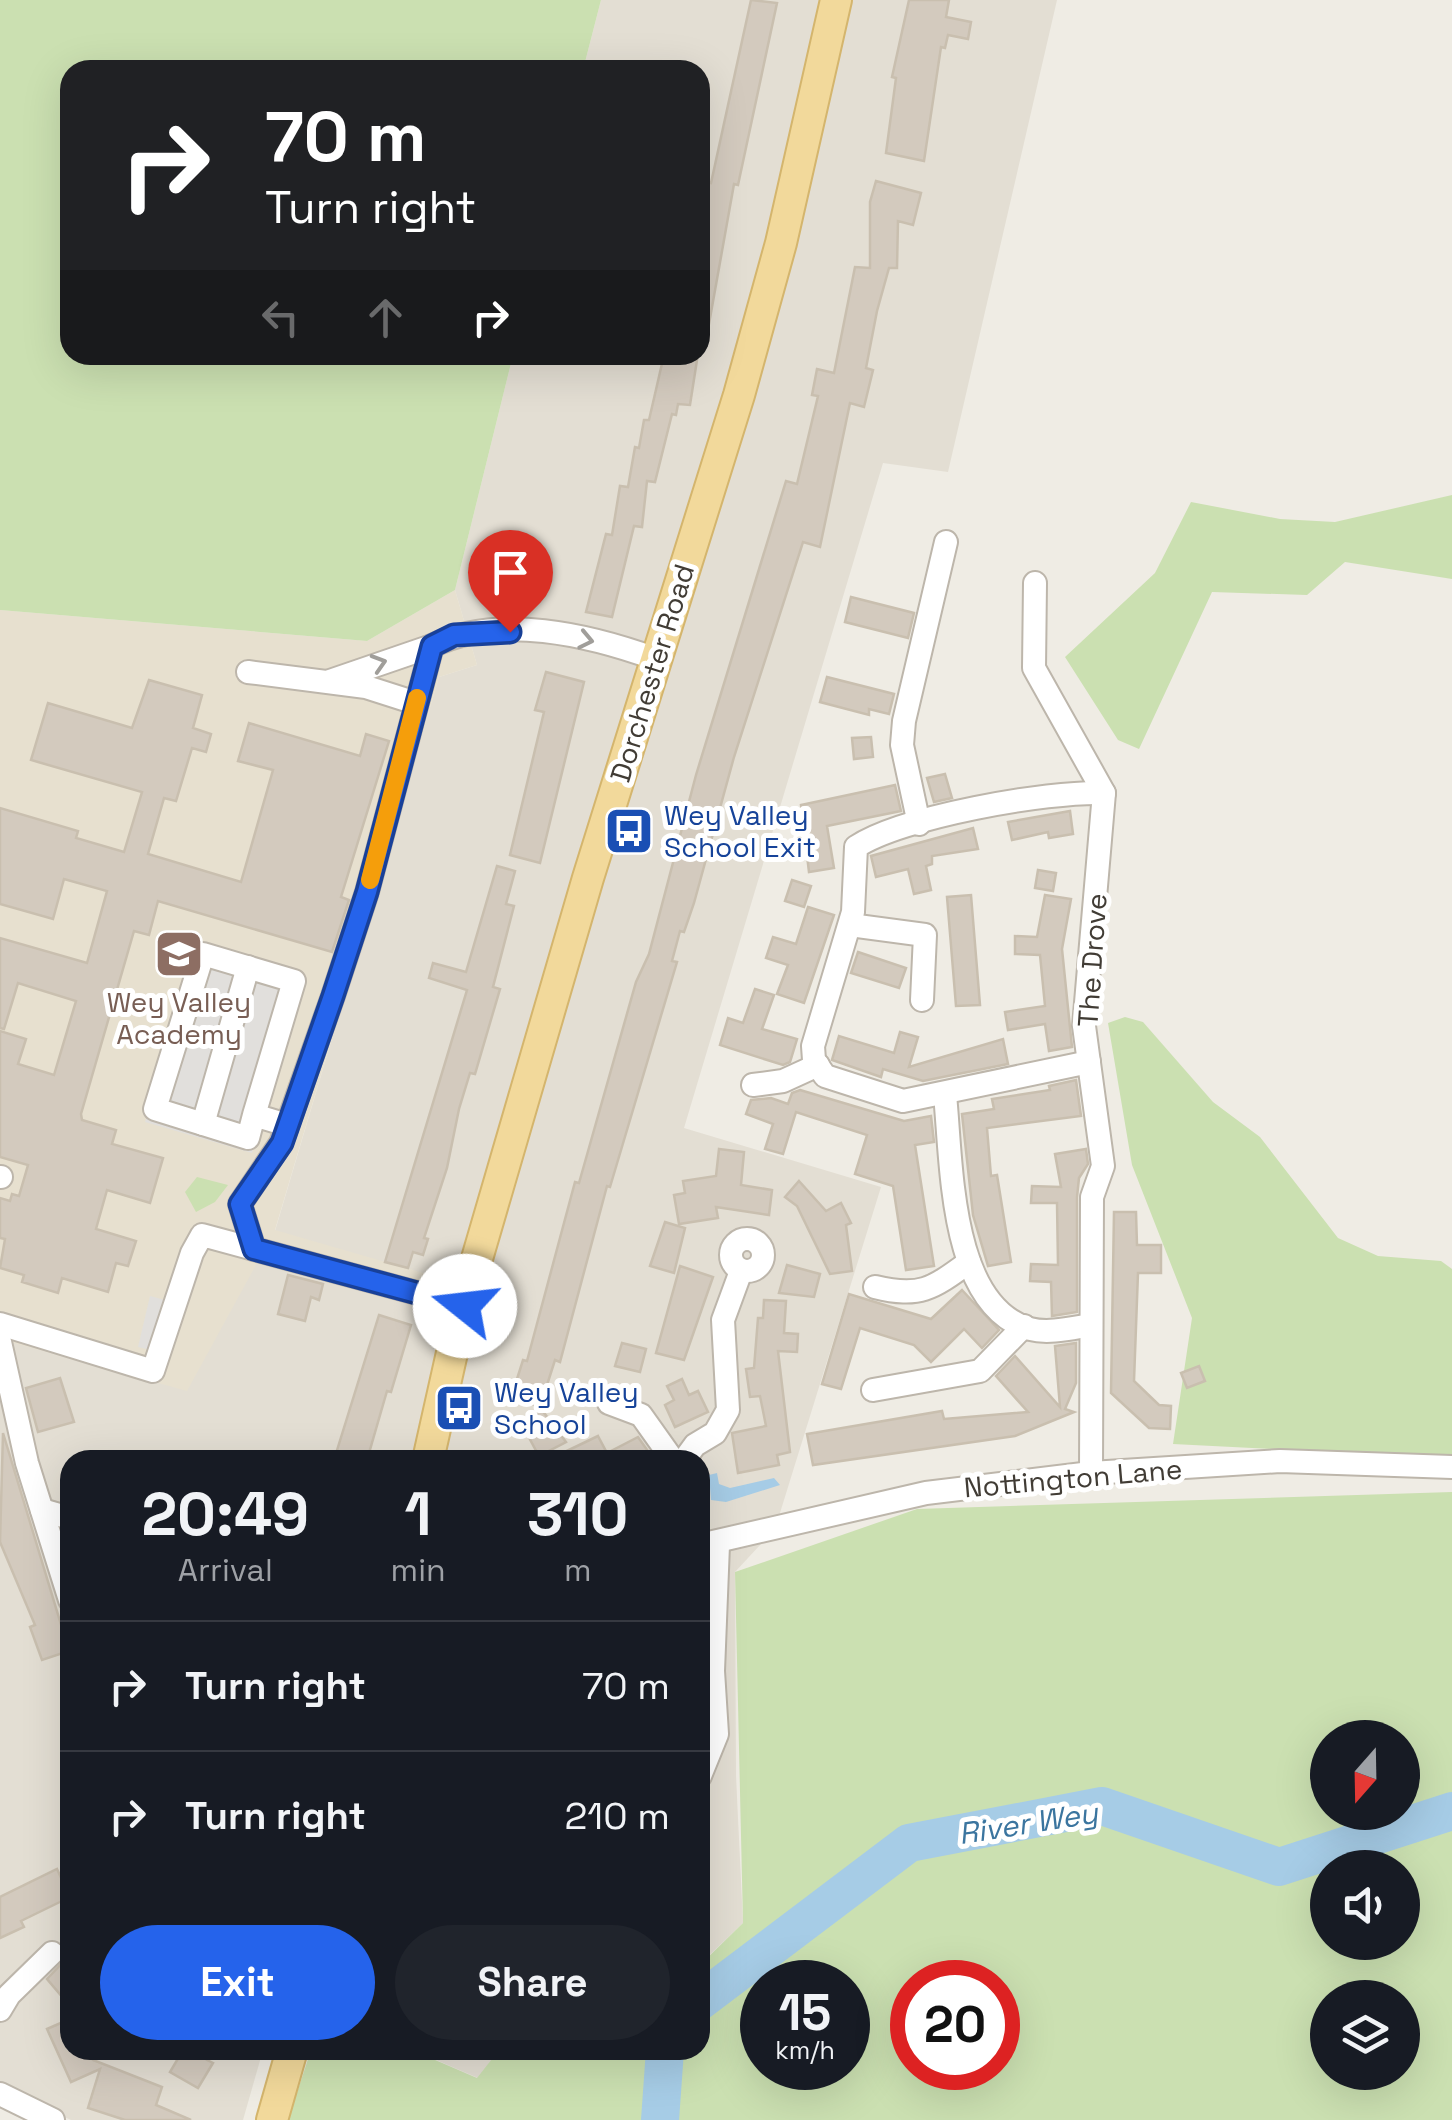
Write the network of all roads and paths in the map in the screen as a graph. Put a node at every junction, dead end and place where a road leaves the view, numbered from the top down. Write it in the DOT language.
graph roads {
  1 [pos="836,0"];
  2 [pos="946,542"];
  3 [pos="1035,583"];
  4 [pos="432,646"];
  5 [pos="656,658"];
  6 [pos="248,672"];
  7 [pos="326,682"];
  8 [pos="416,703"];
  9 [pos="1104,793"];
  10 [pos="919,824"];
  11 [pos="850,925"];
  12 [pos="248,967"];
  13 [pos="922,1000"];
  14 [pos="1089,1062"];
  15 [pos="818,1066"];
  16 [pos="752,1085"];
  17 [pos="944,1095"];
  18 [pos="254,1114"];
  19 [pos="202,1124"];
  20 [pos="287,1125"];
  21 [pos="254,1249"];
  22 [pos="969,1262"];
  23 [pos="741,1271"];
  24 [pos="875,1286"];
  25 [pos="465,1306"];
  26 [pos="1092,1325"];
  27 [pos="1024,1326"];
  28 [pos="2,1328"];
  29 [pos="874,1390"];
  30 [pos="609,1403"];
  31 [pos="430,1450"];
  32 [pos="667,1450"];
  33 [pos="691,1450"];
  34 [pos="1452,1467"];
  35 [pos="1091,1473"];
  36 [pos="42,1510"];
  37 [pos="60,1515"];
  38 [pos="710,1545"];
  39 [pos="60,1568"];
  40 [pos="710,1576"];
  41 [pos="710,1753"];
  42 [pos="52,1954"];
  43 [pos="0,2010"];
  44 [pos="289,2060"];
  45 [pos="0,2094"];
  46 [pos="53,2120"];
  47 [pos="272,2120"];
  1 -- 5 [label="main road, Dorchester Road"];
  2 -- 10 [label="street"];
  3 -- 9 [label="street"];
  4 -- 5 [label="street, one-way"];
  7 -- 4 [label="street, one-way"];
  4 -- 8 [label="street"];
  5 -- 25 [label="main road, Dorchester Road"];
  6 -- 7 [label="street"];
  7 -- 8 [label="street"];
  8 -- 20 [label="street"];
  9 -- 10 [label="street"];
  9 -- 14 [label="street, The Drove"];
  10 -- 11 [label="street"];
  11 -- 13 [label="street"];
  11 -- 15 [label="street"];
  12 -- 18 [label="street"];
  12 -- 19 [label="street"];
  12 -- 19 [label="street"];
  14 -- 17 [label="street"];
  14 -- 26 [label="street, The Drove"];
  15 -- 16 [label="street"];
  15 -- 17 [label="street"];
  17 -- 22 [label="street"];
  18 -- 19 [label="street"];
  18 -- 20 [label="street"];
  20 -- 21 [label="street"];
  21 -- 25 [label="street"];
  21 -- 28 [label="street"];
  22 -- 24 [label="street"];
  22 -- 27 [label="street"];
  23 -- 33 [label="street"];
  25 -- 31 [label="main road, Dorchester Road"];
  26 -- 27 [label="street"];
  26 -- 35 [label="street, The Drove"];
  27 -- 29 [label="street"];
  28 -- 36 [label="street"];
  30 -- 32 [label="street"];
  34 -- 35 [label="street, Nottington Lane"];
  35 -- 38 [label="street, Nottington Lane"];
  36 -- 37 [label="street"];
  36 -- 39 [label="street"];
  40 -- 41 [label="street"];
  42 -- 43 [label="street"];
  44 -- 47 [label="main road"];
  45 -- 46 [label="street"];
}
